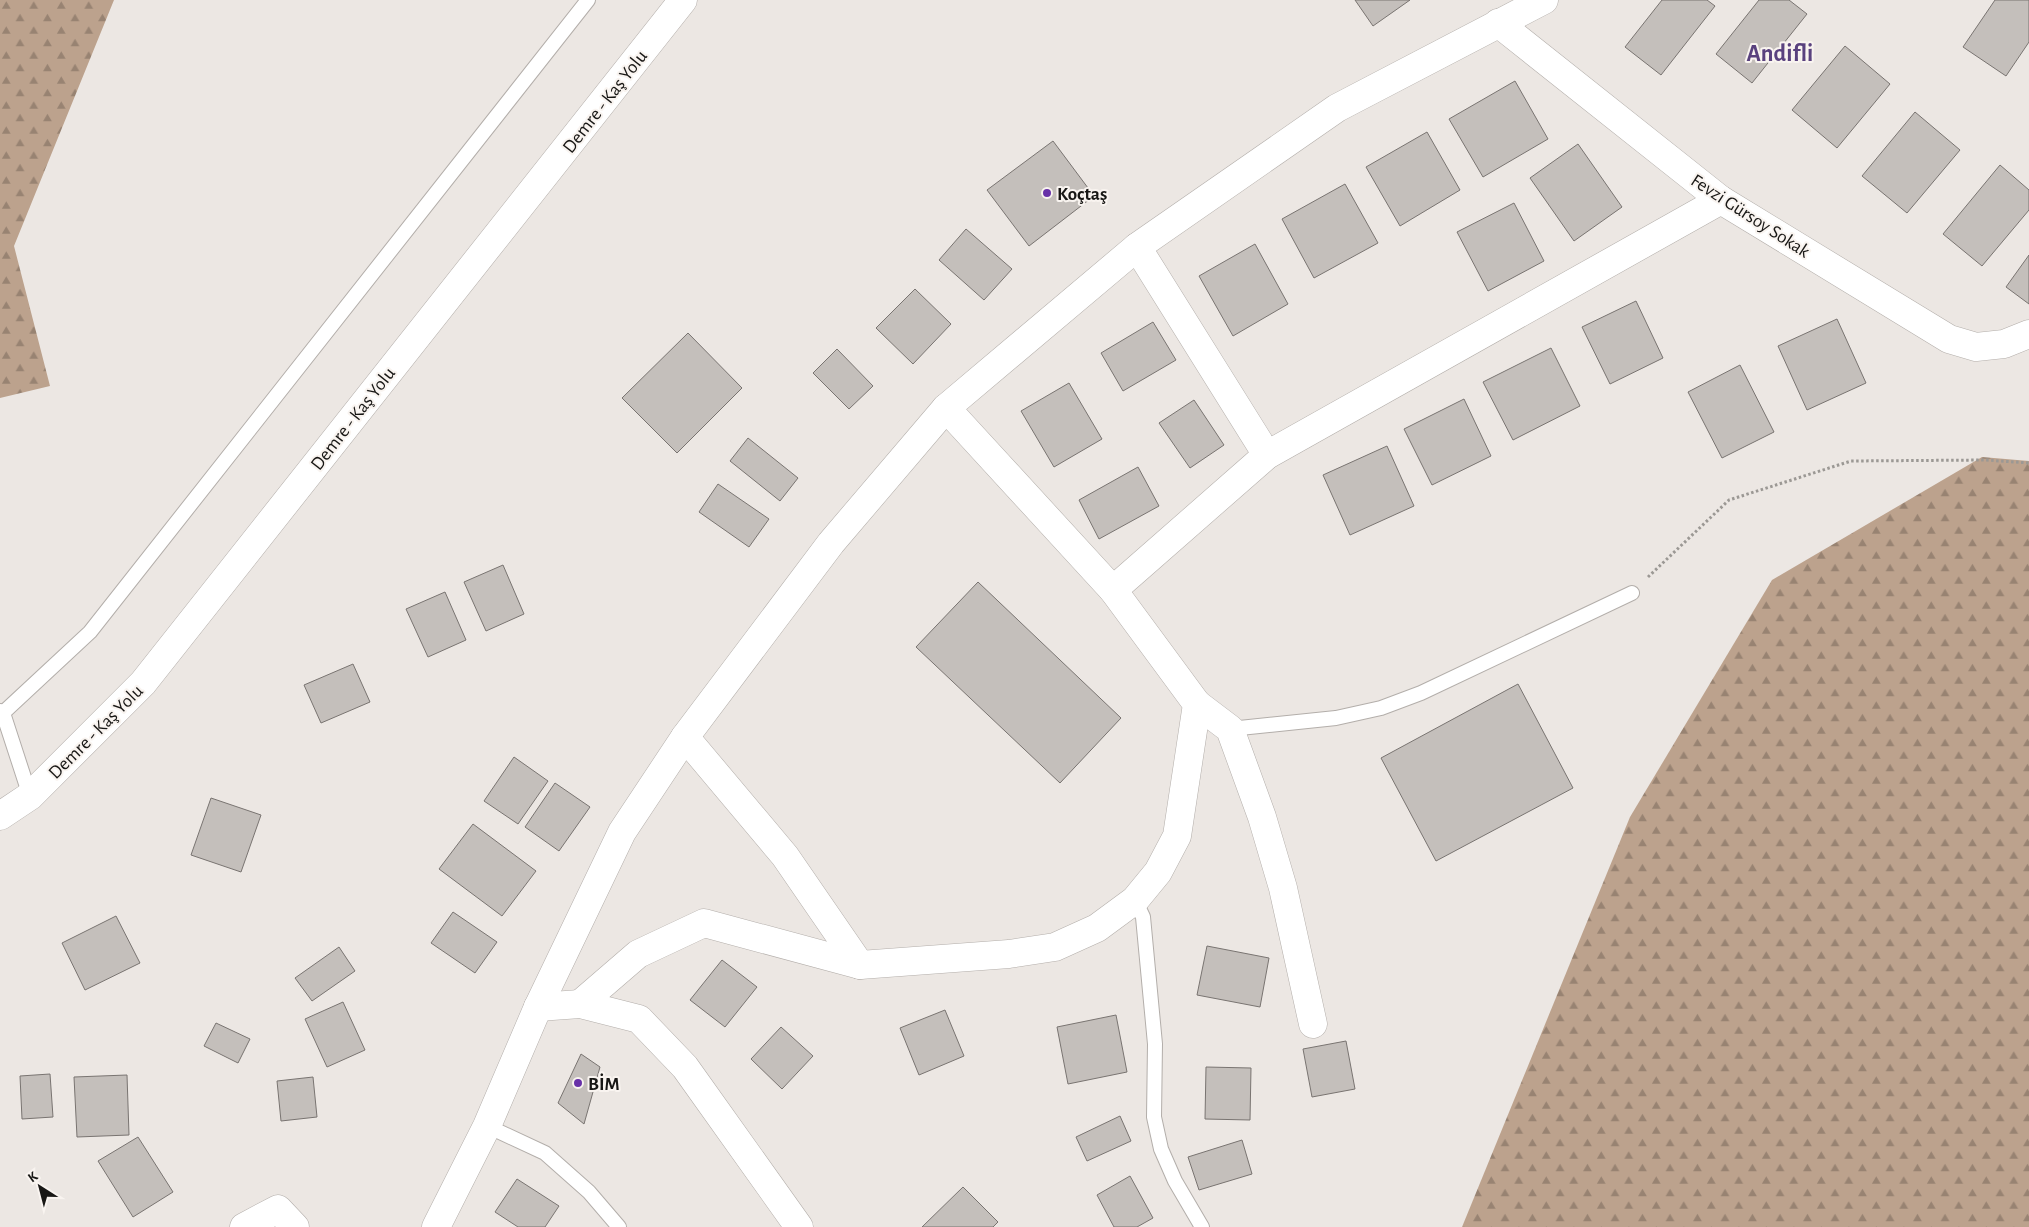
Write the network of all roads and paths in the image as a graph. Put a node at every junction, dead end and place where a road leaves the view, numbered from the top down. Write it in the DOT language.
graph roads {
  1 [pos="588,0"];
  2 [pos="683,0"];
  3 [pos="1544,0"];
  4 [pos="1498,23"];
  5 [pos="1721,200"];
  6 [pos="1137,247"];
  7 [pos="2029,334"];
  8 [pos="946,408"];
  9 [pos="1267,455"];
  10 [pos="2029,463"];
  11 [pos="1113,590"];
  12 [pos="1632,593"];
  13 [pos="1197,704"];
  14 [pos="1,712"];
  15 [pos="1230,728"];
  16 [pos="685,737"];
  17 [pos="30,796"];
  18 [pos="0,816"];
  19 [pos="1134,900"];
  20 [pos="860,965"];
  21 [pos="580,1004"];
  22 [pos="538,1007"];
  23 [pos="1312,1024"];
  24 [pos="487,1126"];
  25 [pos="244,1227"];
  26 [pos="295,1227"];
  27 [pos="436,1227"];
  28 [pos="618,1227"];
  29 [pos="800,1227"];
  30 [pos="1202,1227"];
  1 -- 14 [label="lane"];
  2 -- 17 [label="main road, Demre - Kaş Yolu"];
  3 -- 4 [label="main road"];
  4 -- 5 [label="main road, Fevzi Gürsoy Sokak"];
  4 -- 6 [label="main road"];
  5 -- 7 [label="main road, Fevzi Gürsoy Sokak"];
  5 -- 9 [label="main road"];
  6 -- 8 [label="main road"];
  6 -- 9 [label="main road"];
  8 -- 11 [label="main road"];
  8 -- 16 [label="main road"];
  9 -- 11 [label="main road"];
  10 -- 12 [label="path"];
  11 -- 13 [label="main road"];
  12 -- 15 [label="lane"];
  13 -- 15 [label="main road"];
  13 -- 19 [label="main road"];
  14 -- 17 [label="lane"];
  15 -- 23 [label="main road"];
  16 -- 20 [label="main road"];
  16 -- 22 [label="main road"];
  17 -- 18 [label="main road, Demre - Kaş Yolu"];
  19 -- 20 [label="main road"];
  19 -- 30 [label="lane"];
  20 -- 21 [label="main road"];
  21 -- 22 [label="main road"];
  21 -- 29 [label="main road"];
  22 -- 24 [label="main road"];
  24 -- 27 [label="main road"];
  24 -- 28 [label="lane"];
  25 -- 26 [label="main road"];
}
